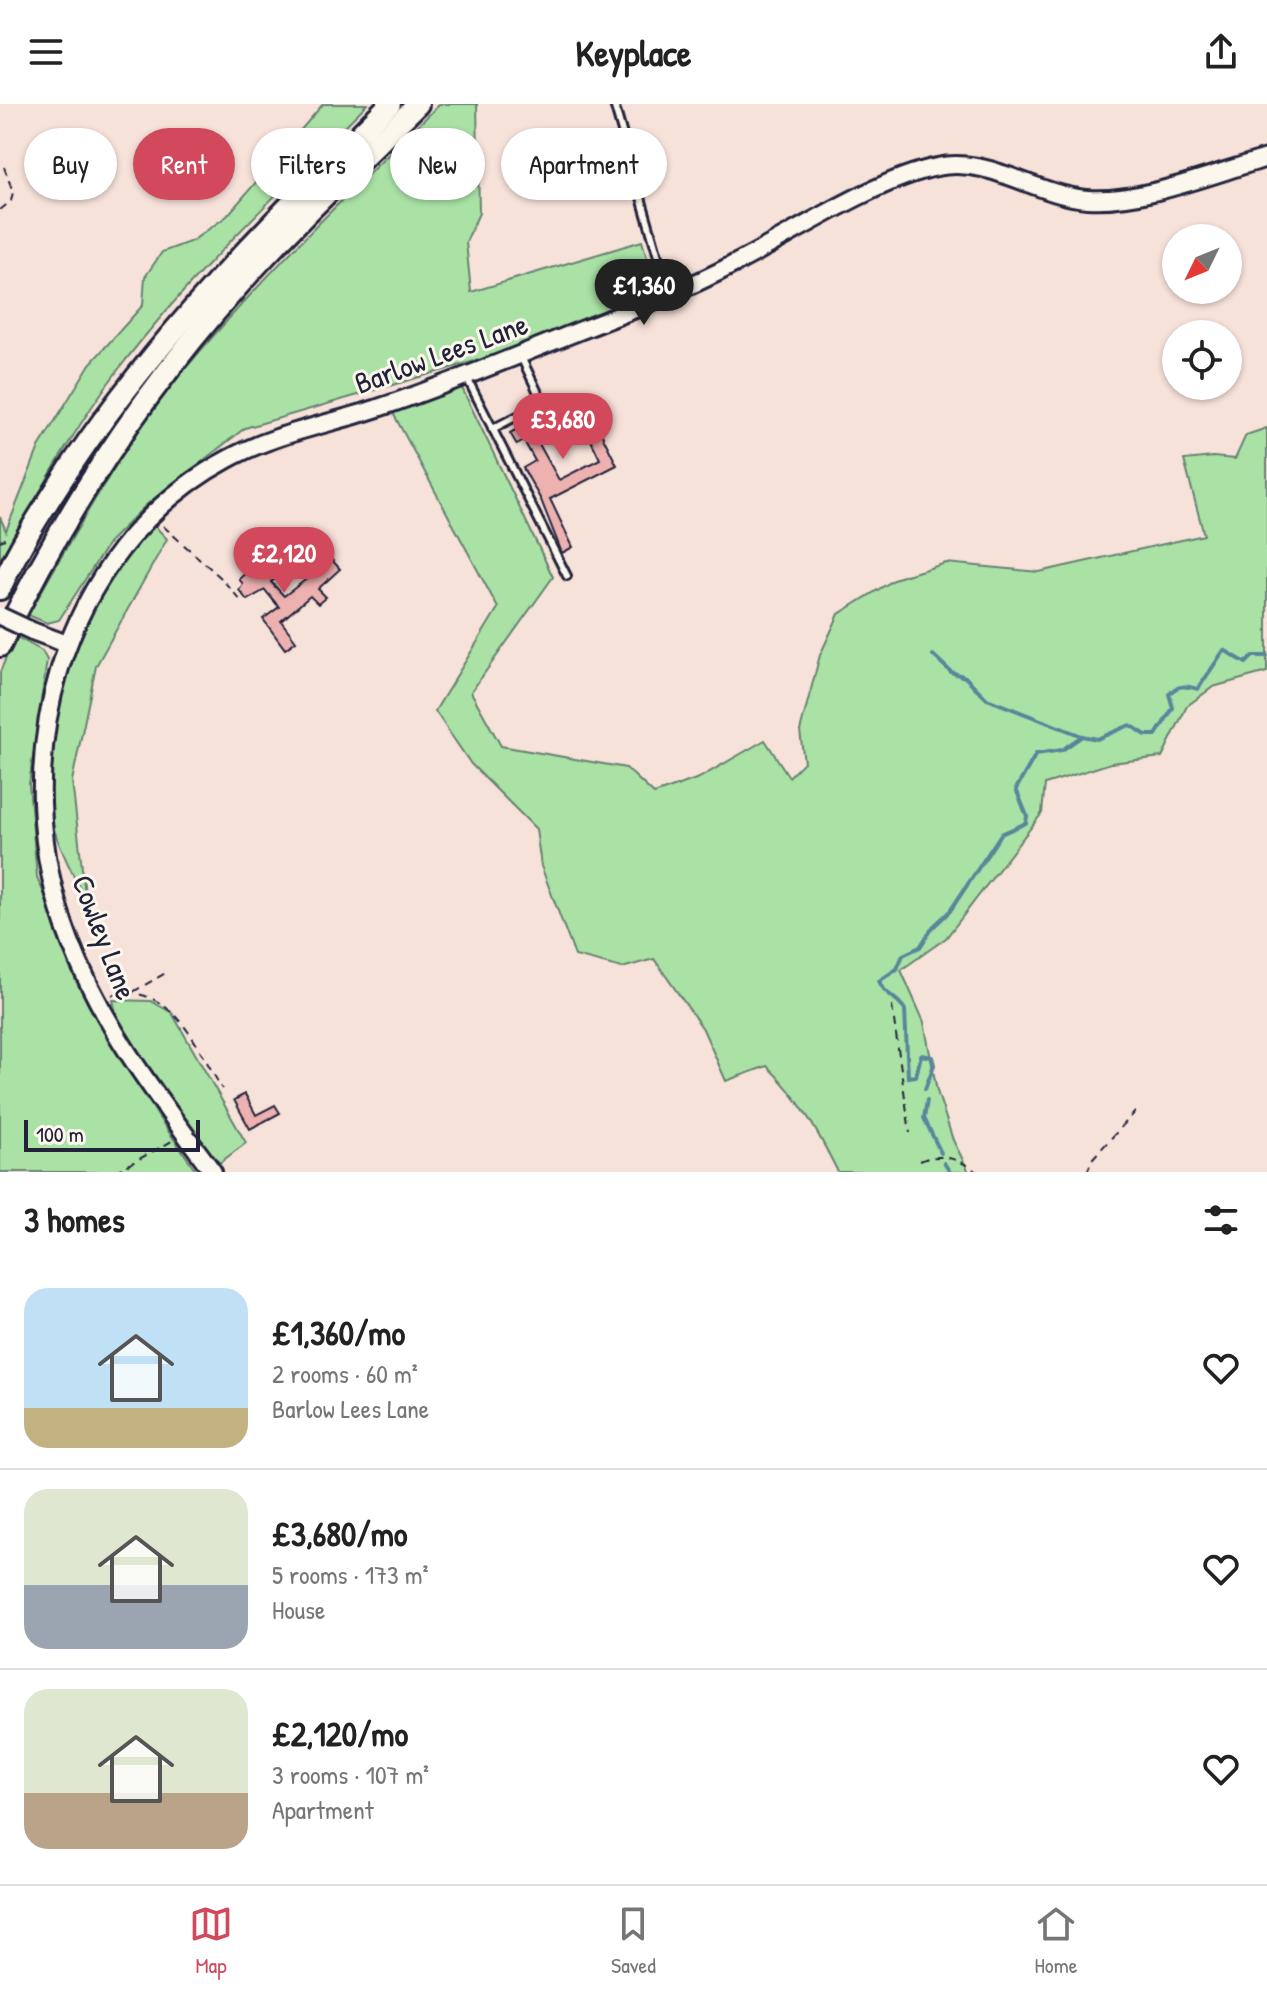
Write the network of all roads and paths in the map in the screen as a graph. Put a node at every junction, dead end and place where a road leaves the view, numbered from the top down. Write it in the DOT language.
graph roads {
  1 [pos="390,104"];
  2 [pos="418,104"];
  3 [pos="614,104"];
  4 [pos="1267,158"];
  5 [pos="4,167"];
  6 [pos="0,210"];
  7 [pos="670,295"];
  8 [pos="520,354"];
  9 [pos="465,375"];
  10 [pos="492,429"];
  11 [pos="151,514"];
  12 [pos="5,539"];
  13 [pos="0,541"];
  14 [pos="567,576"];
  15 [pos="0,589"];
  16 [pos="243,603"];
  17 [pos="0,616"];
  18 [pos="67,644"];
  19 [pos="0,646"];
  20 [pos="169,971"];
  21 [pos="132,993"];
  22 [pos="96,999"];
  23 [pos="892,1006"];
  24 [pos="222,1089"];
  25 [pos="1137,1110"];
  26 [pos="910,1133"];
  27 [pos="176,1139"];
  28 [pos="920,1161"];
  29 [pos="115,1172"];
  30 [pos="213,1172"];
  31 [pos="977,1172"];
  32 [pos="1087,1172"];
  1 -- 15 [label="highway"];
  2 -- 19 [label="highway"];
  3 -- 7 [label="lane"];
  4 -- 7 [label="street, Barlow Lees Lane"];
  5 -- 6 [label="path"];
  7 -- 8 [label="street, Barlow Lees Lane"];
  8 -- 9 [label="street, Barlow Lees Lane"];
  8 -- 10 [label="lane"];
  9 -- 10 [label="lane"];
  9 -- 11 [label="street, Barlow Lees Lane"];
  10 -- 14 [label="lane"];
  11 -- 16 [label="path"];
  11 -- 18 [label="street, Barlow Lees Lane"];
  12 -- 13 [label="path"];
  17 -- 18 [label="street, bridge"];
  18 -- 22 [label="street, Cowley Lane"];
  20 -- 21 [label="path"];
  21 -- 22 [label="path"];
  21 -- 24 [label="path"];
  22 -- 30 [label="street, Cowley Lane"];
  23 -- 26 [label="path"];
  25 -- 32 [label="path"];
  27 -- 29 [label="path"];
  28 -- 31 [label="path"];
}
